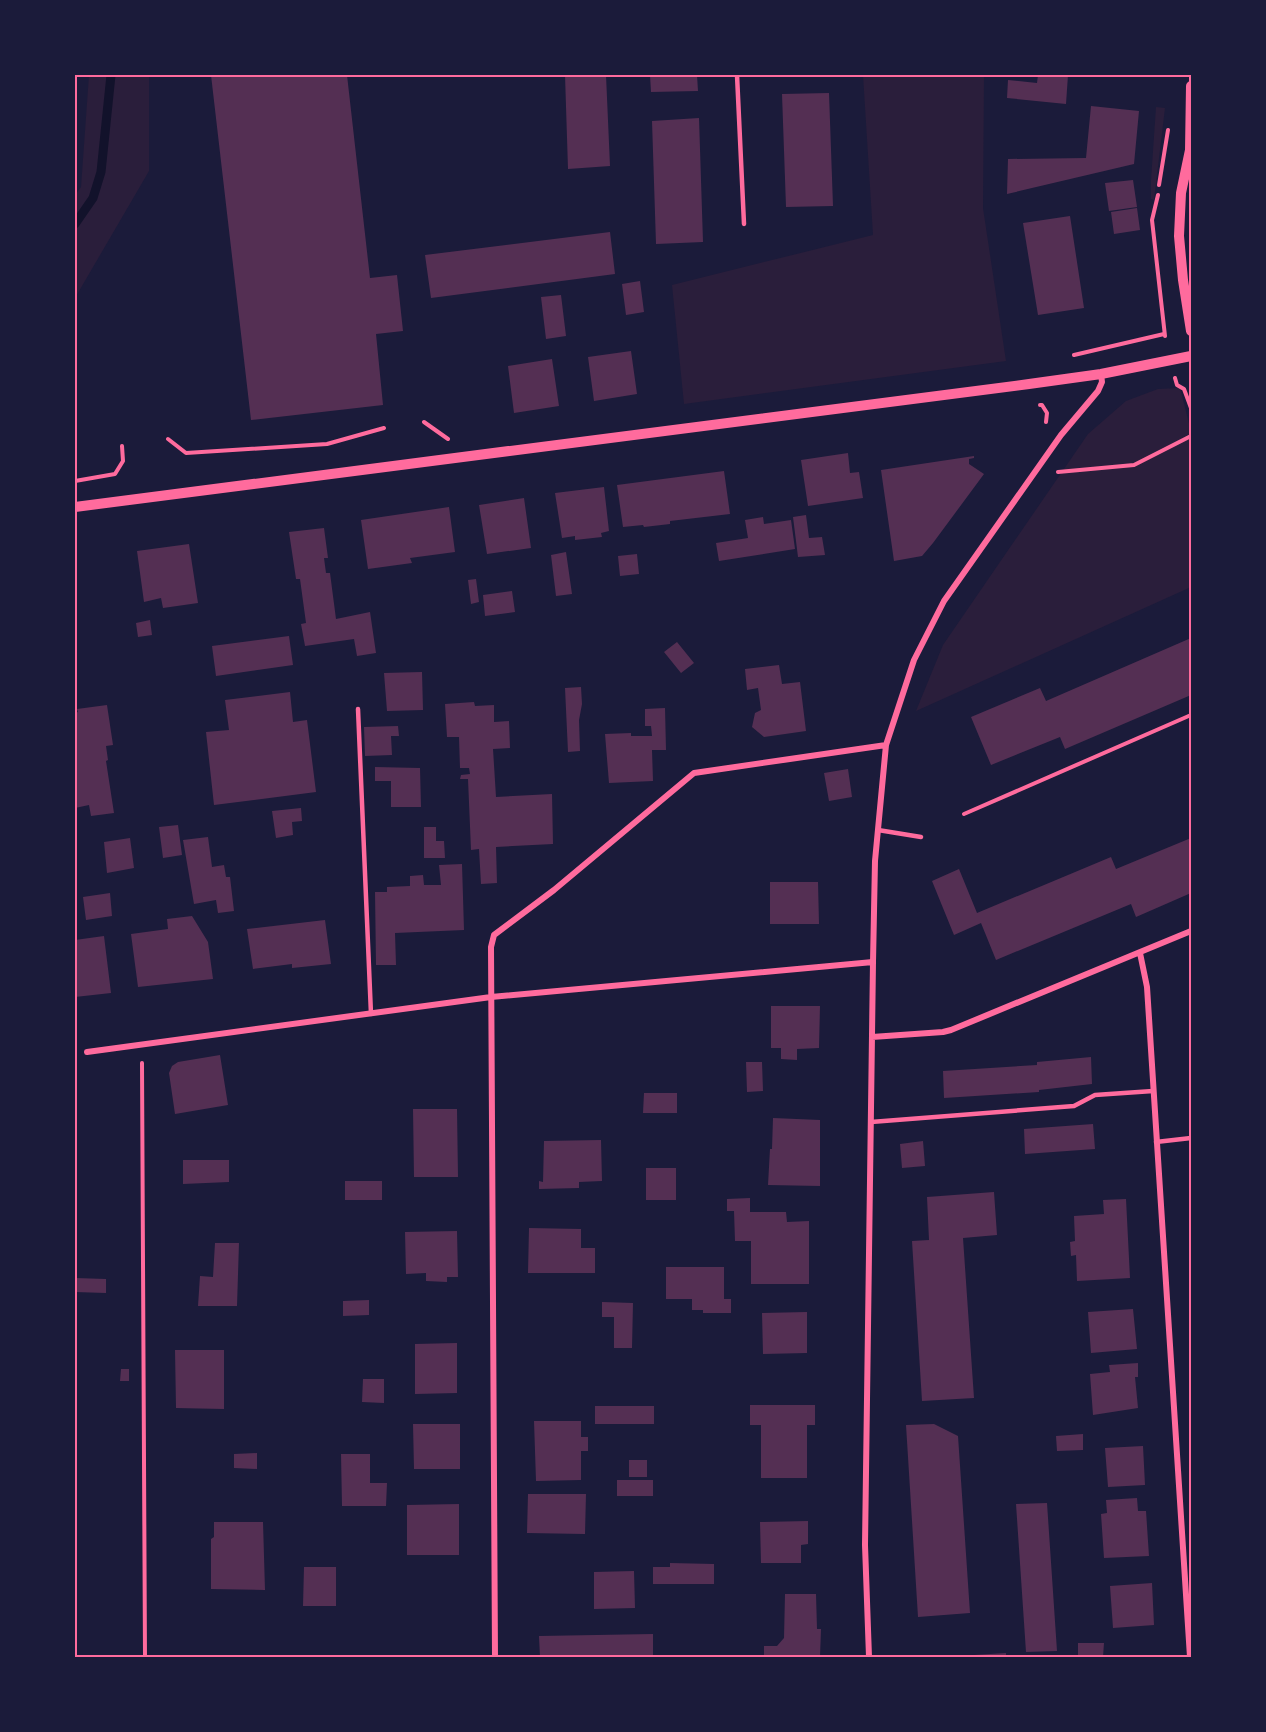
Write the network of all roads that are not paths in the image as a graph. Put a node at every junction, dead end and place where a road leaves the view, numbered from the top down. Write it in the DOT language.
graph roads {
  1 [pos="737,75"];
  2 [pos="1191,86"];
  3 [pos="1190,153"];
  4 [pos="744,224"];
  5 [pos="1191,331"];
  6 [pos="1191,356"];
  7 [pos="1101,374"];
  8 [pos="75,507"];
  9 [pos="358,709"];
  10 [pos="886,745"];
  11 [pos="879,830"];
  12 [pos="921,837"];
  13 [pos="1191,931"];
  14 [pos="1140,952"];
  15 [pos="873,962"];
  16 [pos="491,997"];
  17 [pos="371,1014"];
  18 [pos="872,1037"];
  19 [pos="87,1052"];
  20 [pos="1153,1091"];
  21 [pos="871,1122"];
  22 [pos="1191,1138"];
  23 [pos="1156,1142"];
  24 [pos="495,1657"];
  25 [pos="869,1657"];
  26 [pos="1190,1657"];
  1 -- 4 [label="lane"];
  2 -- 3 [label="street"];
  3 -- 5 [label="street"];
  6 -- 7 [label="street"];
  7 -- 8 [label="street"];
  7 -- 10 [label="street"];
  9 -- 17 [label="lane"];
  10 -- 11 [label="street"];
  10 -- 16 [label="street"];
  11 -- 12 [label="lane"];
  11 -- 15 [label="street"];
  13 -- 14 [label="street"];
  14 -- 18 [label="street"];
  14 -- 20 [label="street"];
  15 -- 16 [label="street"];
  15 -- 18 [label="street"];
  16 -- 17 [label="street"];
  16 -- 24 [label="street"];
  17 -- 19 [label="street"];
  18 -- 21 [label="street"];
  20 -- 21 [label="lane"];
  20 -- 23 [label="street"];
  21 -- 25 [label="street"];
  22 -- 23 [label="lane"];
  23 -- 26 [label="street"];
}
